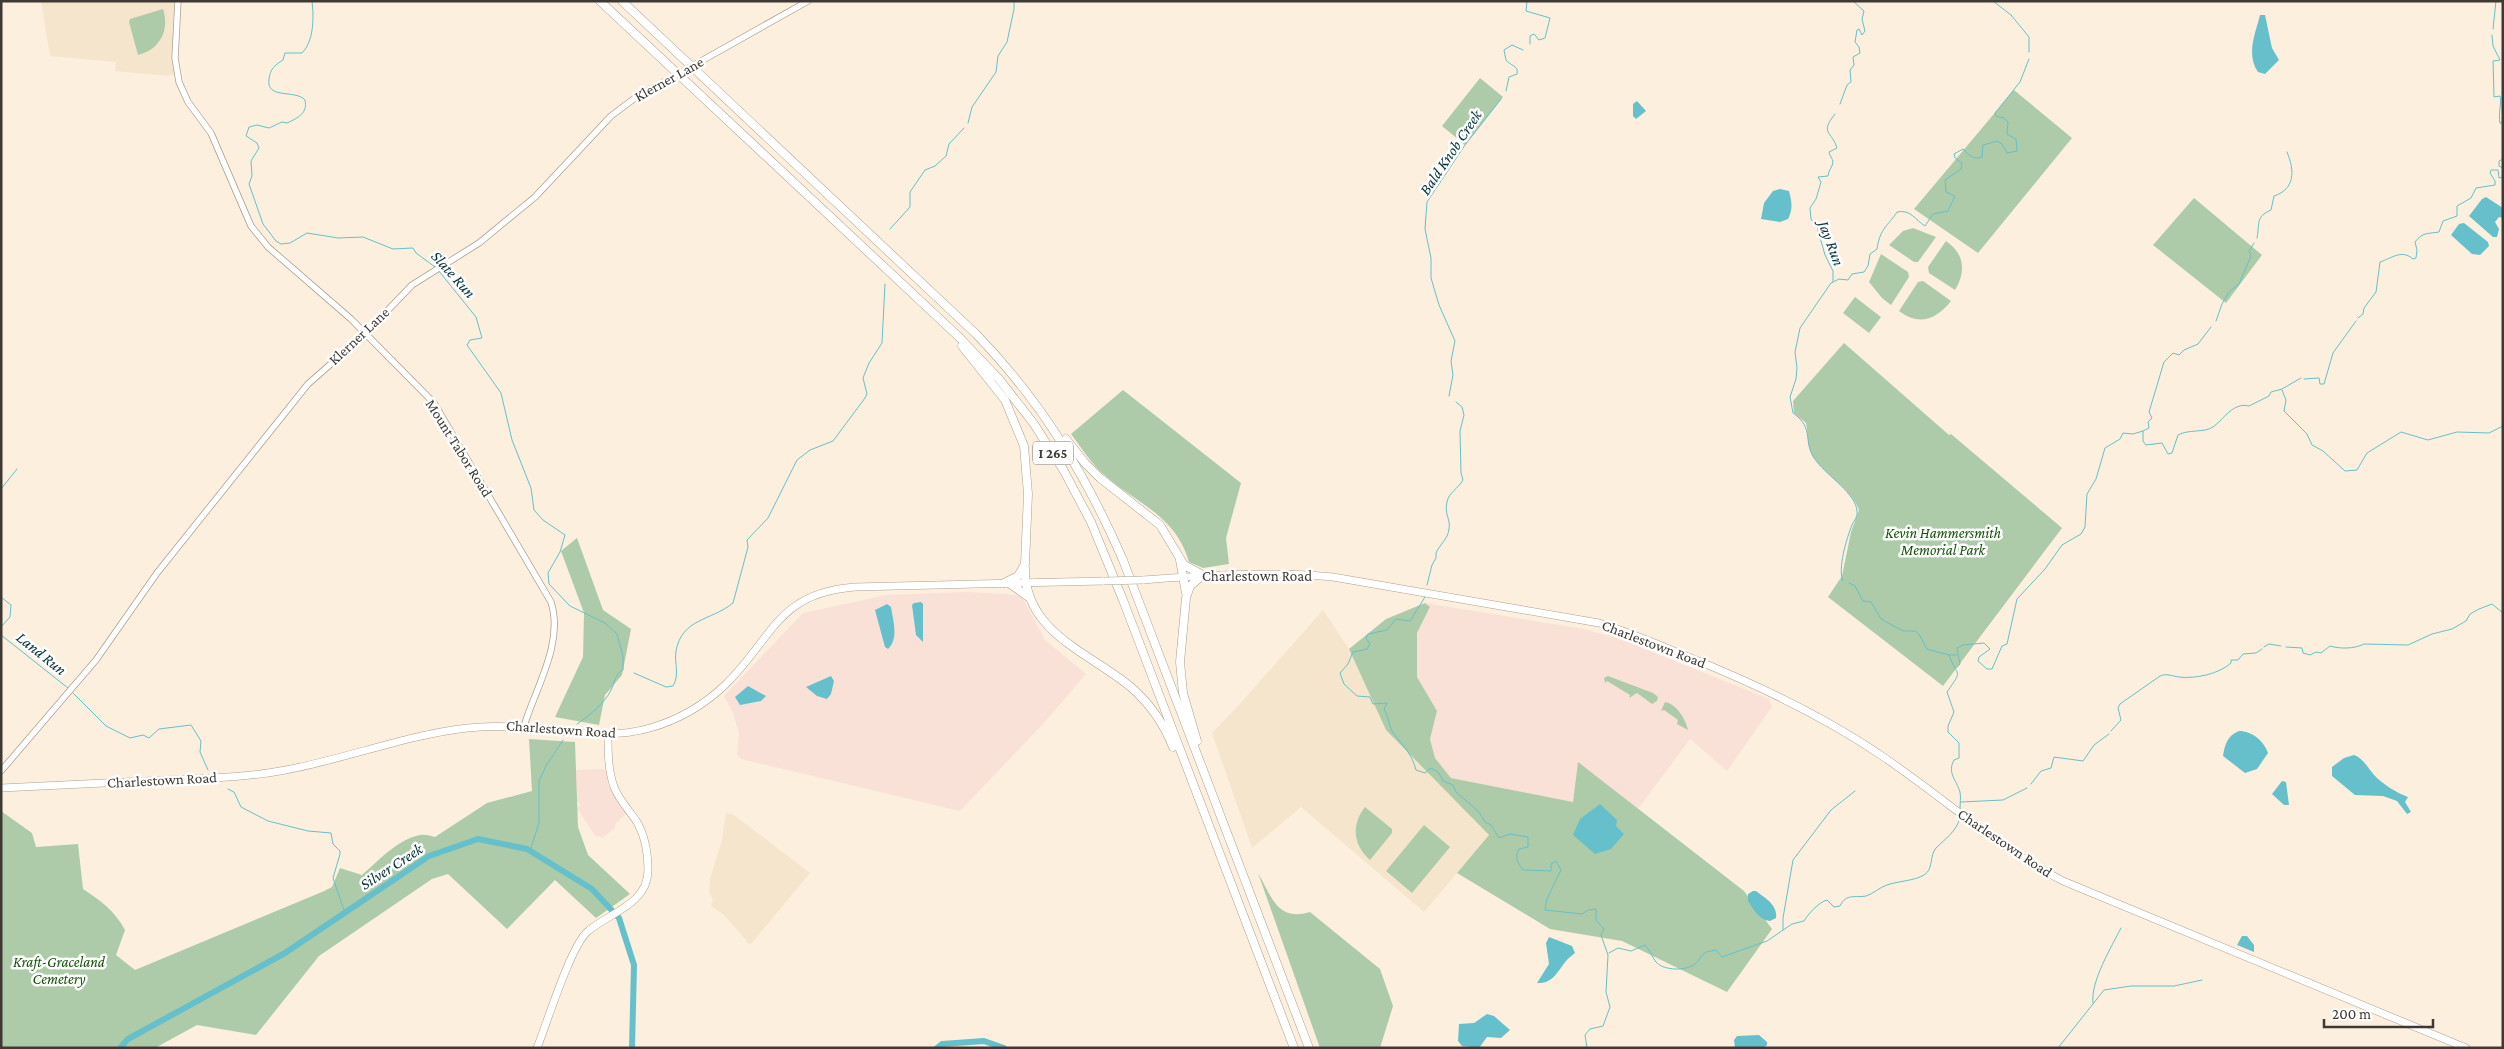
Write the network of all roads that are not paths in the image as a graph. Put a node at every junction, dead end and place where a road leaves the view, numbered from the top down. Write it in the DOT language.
graph roads {
  1 [pos="178,1"];
  2 [pos="600,1"];
  3 [pos="622,1"];
  4 [pos="628,1"];
  5 [pos="808,1"];
  6 [pos="647,25"];
  7 [pos="907,288"];
  8 [pos="366,333"];
  9 [pos="1032,397"];
  10 [pos="1179,557"];
  11 [pos="1025,564"];
  12 [pos="1203,575"];
  13 [pos="1183,577"];
  14 [pos="1026,582"];
  15 [pos="1007,583"];
  16 [pos="1186,598"];
  17 [pos="1031,599"];
  18 [pos="524,726"];
  19 [pos="608,734"];
  20 [pos="1,770"];
  21 [pos="3,787"];
  22 [pos="1206,818"];
  23 [pos="1232,847"];
  24 [pos="537,1048"];
  25 [pos="1294,1048"];
  26 [pos="1309,1048"];
  27 [pos="2466,1048"];
  1 -- 8 [label="street, Mount Tabor Road"];
  2 -- 7 [label="highway, I 265"];
  3 -- 6 [label="highway, I 265"];
  4 -- 6 [label="highway"];
  5 -- 8 [label="street, Klerner Lane, bridge"];
  6 -- 9 [label="highway, I 265"];
  7 -- 11 [label="highway"];
  7 -- 22 [label="highway, I 265"];
  8 -- 18 [label="street, Mount Tabor Road"];
  8 -- 20 [label="street, Klerner Lane"];
  9 -- 10 [label="highway"];
  9 -- 23 [label="highway, I 265"];
  10 -- 12 [label="highway"];
  10 -- 13 [label="highway"];
  11 -- 14 [label="highway"];
  11 -- 15 [label="highway"];
  12 -- 13 [label="main road, Charlestown Road"];
  12 -- 16 [label="highway"];
  12 -- 27 [label="main road, Charlestown Road"];
  13 -- 14 [label="main road, Charlestown Road, bridge"];
  13 -- 16 [label="highway"];
  14 -- 15 [label="main road, Charlestown Road"];
  14 -- 17 [label="highway"];
  15 -- 17 [label="highway"];
  15 -- 19 [label="main road, Charlestown Road"];
  16 -- 23 [label="highway"];
  17 -- 22 [label="highway"];
  18 -- 19 [label="main road, Charlestown Road"];
  18 -- 21 [label="main road, Charlestown Road"];
  19 -- 24 [label="main road"];
  22 -- 25 [label="highway, I 265"];
  23 -- 26 [label="highway, I 265"];
}
